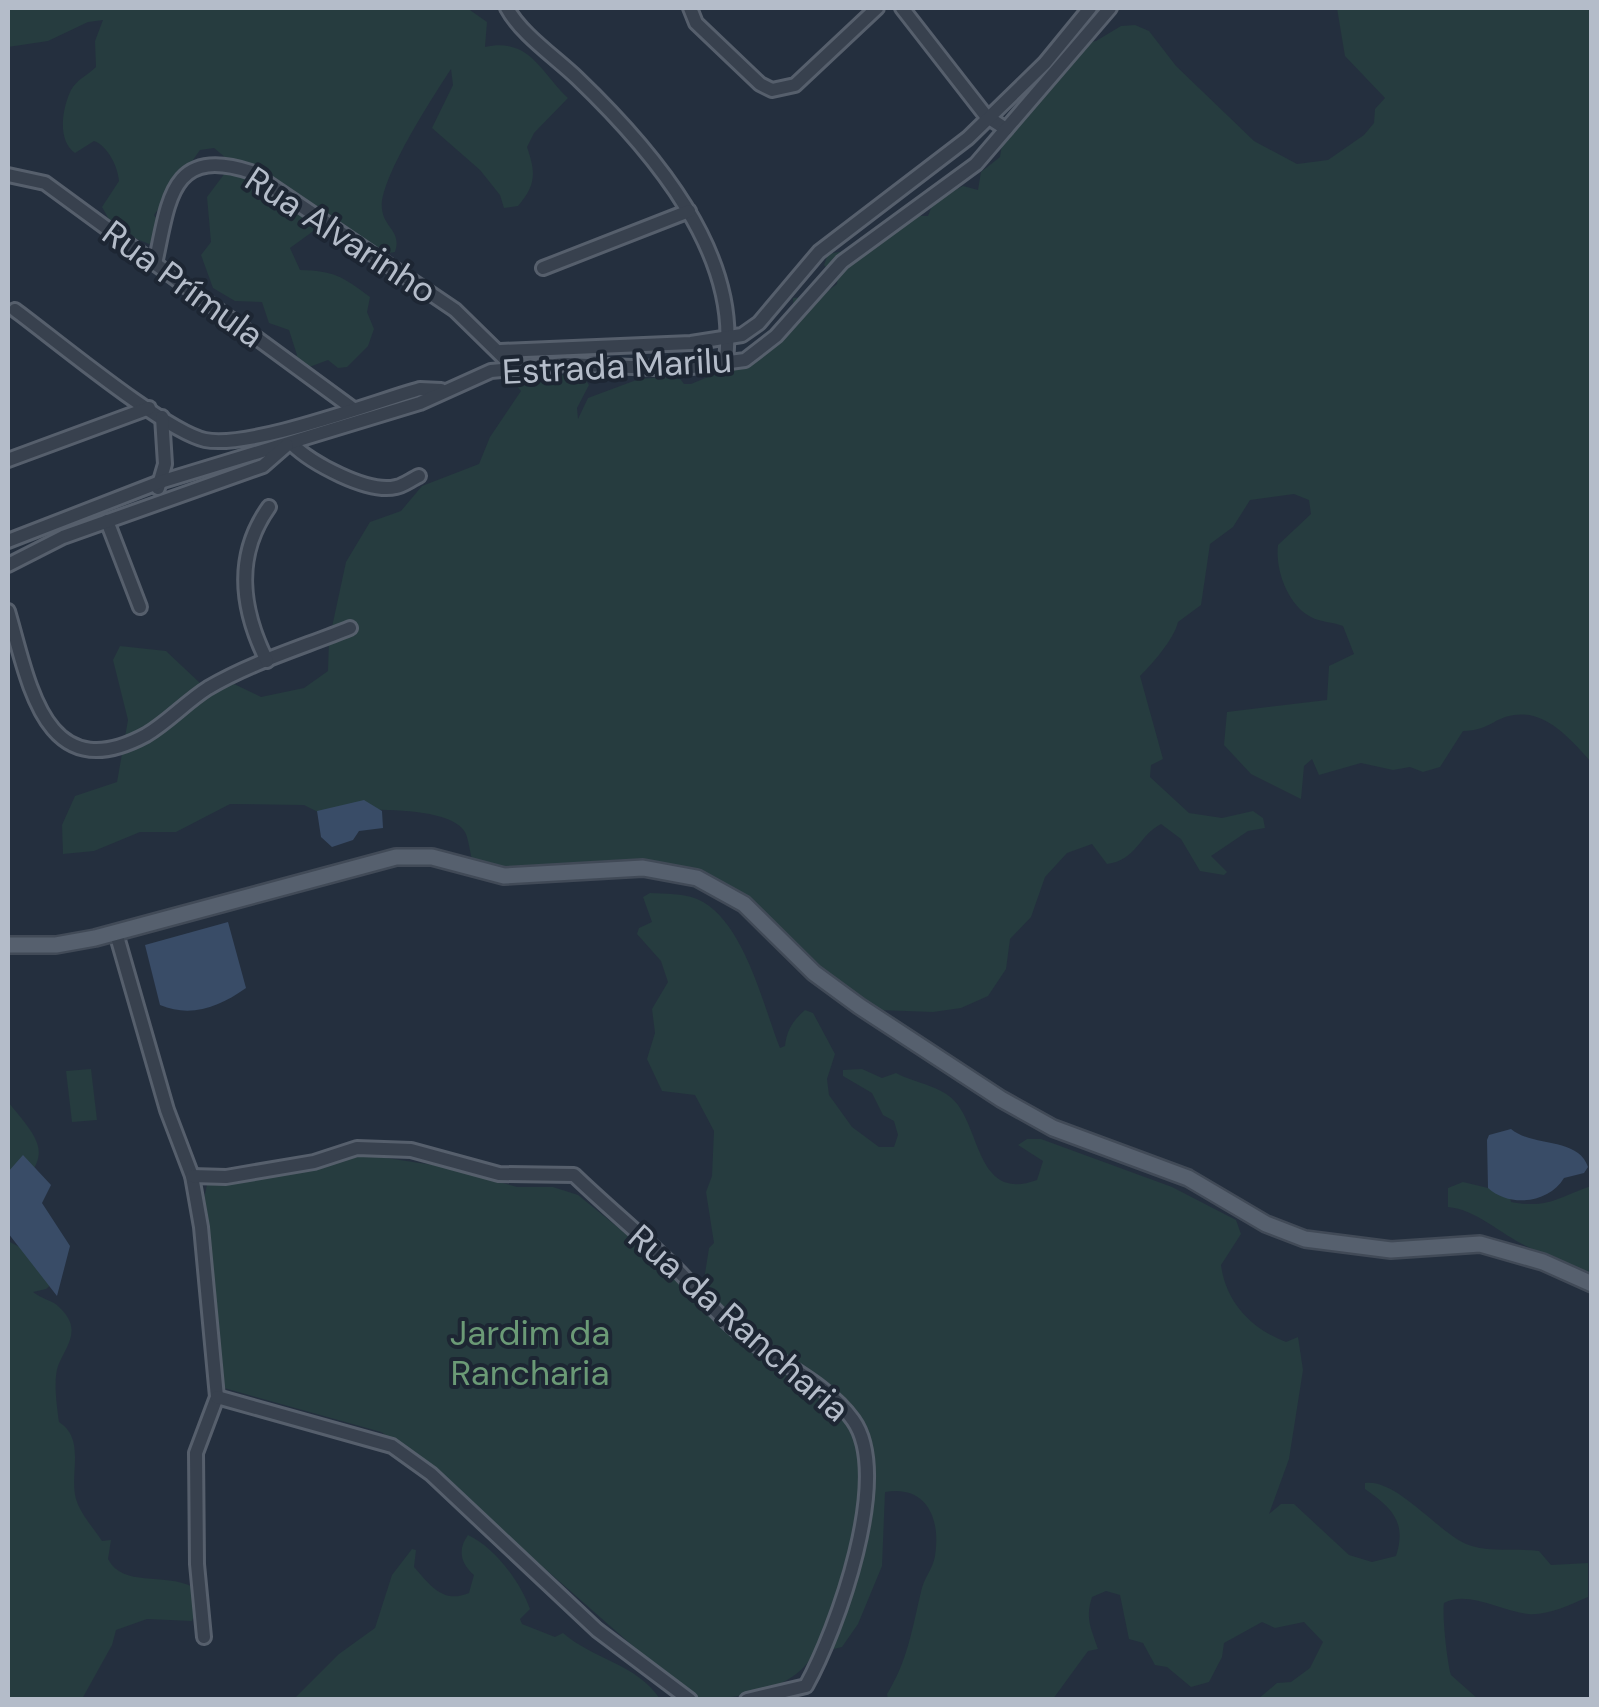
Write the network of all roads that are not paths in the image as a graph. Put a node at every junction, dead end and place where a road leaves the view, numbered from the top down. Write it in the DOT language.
graph roads {
  1 [pos="507,8"];
  2 [pos="690,8"];
  3 [pos="877,8"];
  4 [pos="902,8"];
  5 [pos="1090,8"];
  6 [pos="1110,8"];
  7 [pos="986,116"];
  8 [pos="1006,129"];
  9 [pos="8,175"];
  10 [pos="689,211"];
  11 [pos="156,264"];
  12 [pos="543,268"];
  13 [pos="15,310"];
  14 [pos="730,340"];
  15 [pos="501,351"];
  16 [pos="726,365"];
  17 [pos="509,368"];
  18 [pos="441,390"];
  19 [pos="150,408"];
  20 [pos="352,408"];
  21 [pos="162,418"];
  22 [pos="289,444"];
  23 [pos="8,460"];
  24 [pos="418,476"];
  25 [pos="160,482"];
  26 [pos="152,504"];
  27 [pos="269,507"];
  28 [pos="108,522"];
  29 [pos="8,540"];
  30 [pos="8,565"];
  31 [pos="140,607"];
  32 [pos="8,610"];
  33 [pos="350,628"];
  34 [pos="267,661"];
  35 [pos="116,933"];
  36 [pos="8,946"];
  37 [pos="192,1176"];
  38 [pos="1592,1284"];
  39 [pos="217,1397"];
  40 [pos="204,1636"];
  41 [pos="795,1695"];
  42 [pos="690,1700"];
  43 [pos="747,1700"];
  1 -- 10 [label="street"];
  2 -- 3 [label="street"];
  4 -- 7 [label="street"];
  5 -- 7 [label="street"];
  6 -- 8 [label="street, Estrada Marilu"];
  7 -- 8 [label="street"];
  7 -- 14 [label="street"];
  8 -- 16 [label="street, Estrada Marilu"];
  9 -- 11 [label="street, Rua Prímula"];
  10 -- 12 [label="street"];
  10 -- 14 [label="street"];
  11 -- 15 [label="street, Rua Alvarinho"];
  11 -- 20 [label="street, Rua Prímula"];
  13 -- 19 [label="street"];
  14 -- 15 [label="street"];
  14 -- 16 [label="street"];
  15 -- 17 [label="street, Rua Alvarinho"];
  16 -- 17 [label="street, Estrada Marilu"];
  17 -- 18 [label="street, Estrada Marilu"];
  18 -- 20 [label="street"];
  18 -- 22 [label="street, Estrada Marilu"];
  19 -- 21 [label="street"];
  19 -- 23 [label="street"];
  20 -- 21 [label="street"];
  21 -- 25 [label="street"];
  22 -- 24 [label="street"];
  22 -- 25 [label="street, Estrada Marilu"];
  22 -- 26 [label="street"];
  25 -- 26 [label="street"];
  25 -- 29 [label="street, Estrada Marilu"];
  26 -- 28 [label="street"];
  27 -- 34 [label="street"];
  28 -- 30 [label="street"];
  28 -- 31 [label="street"];
  32 -- 34 [label="street"];
  33 -- 34 [label="street"];
  35 -- 36 [label="main road"];
  35 -- 37 [label="street"];
  35 -- 38 [label="main road"];
  37 -- 39 [label="street"];
  37 -- 41 [label="street, Rua da Rancharia"];
  39 -- 40 [label="street"];
  39 -- 42 [label="street"];
  41 -- 43 [label="street, Rua da Rancharia"];
}
